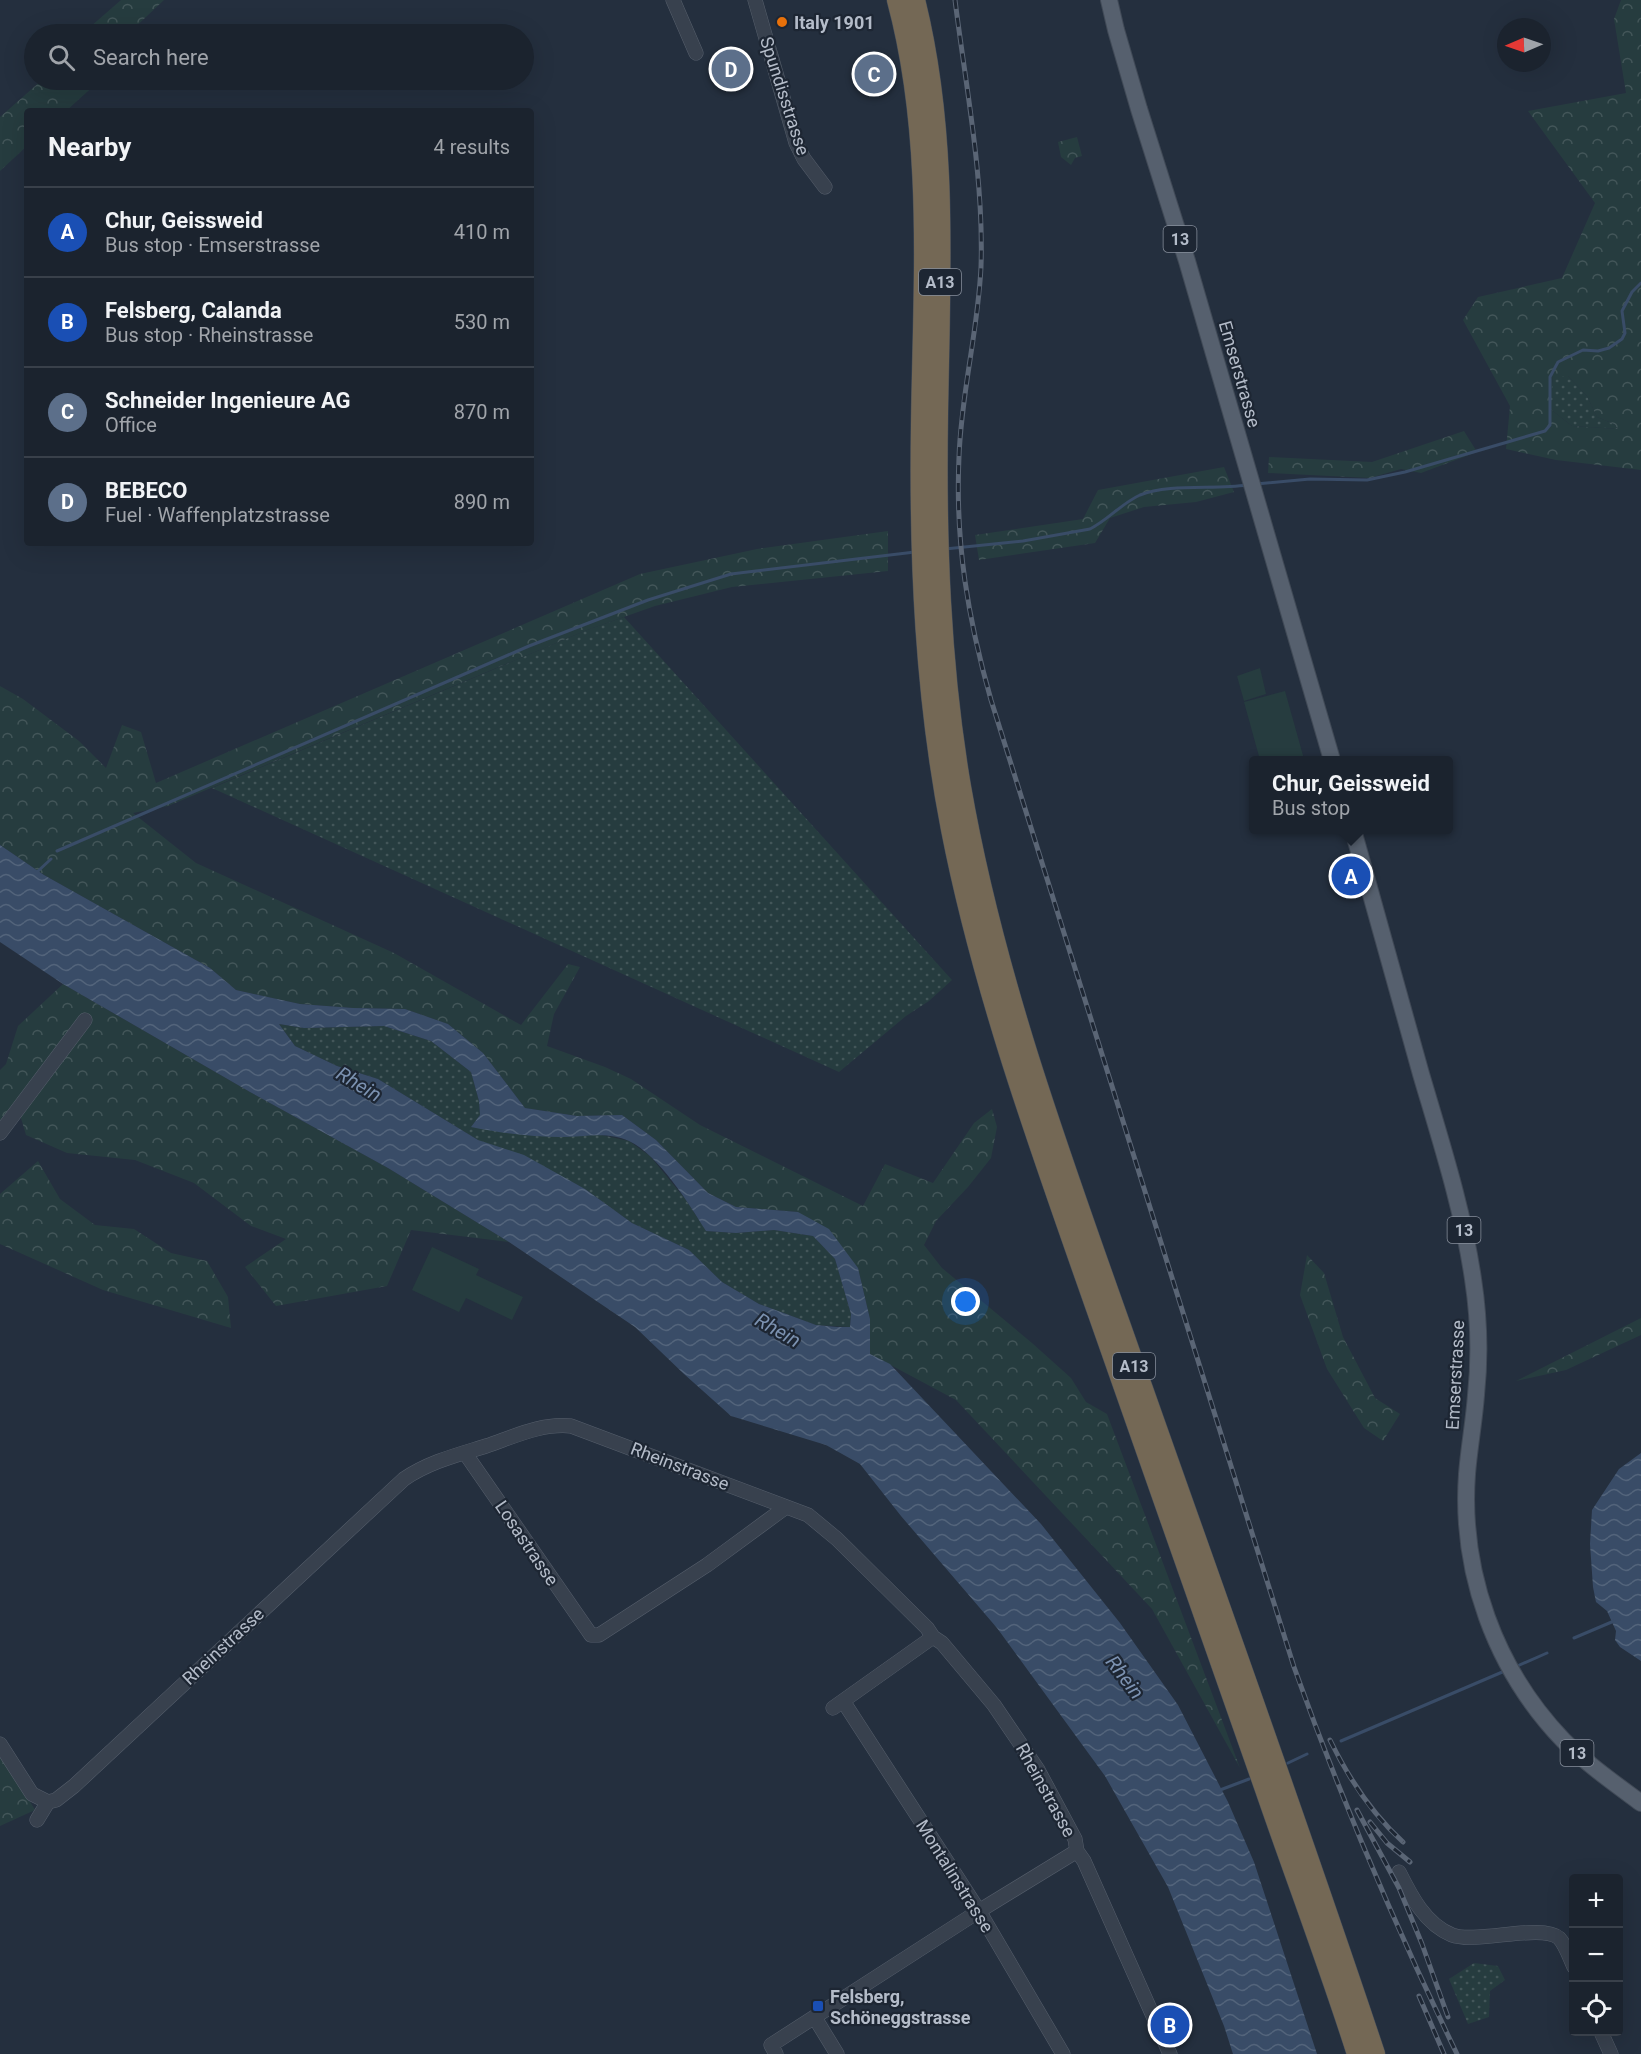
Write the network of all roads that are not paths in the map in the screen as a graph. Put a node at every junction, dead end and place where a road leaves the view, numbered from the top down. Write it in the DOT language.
graph roads {
  1 [pos="673,0"];
  2 [pos="755,0"];
  3 [pos="887,0"];
  4 [pos="897,0"];
  5 [pos="915,0"];
  6 [pos="1109,0"];
  7 [pos="696,53"];
  8 [pos="913,75"];
  9 [pos="825,187"];
  10 [pos="931,551"];
  11 [pos="937,660"];
  12 [pos="1331,756"];
  13 [pos="1354,834"];
  14 [pos="85,1020"];
  15 [pos="0,1133"];
  16 [pos="465,1453"];
  17 [pos="786,1507"];
  18 [pos="933,1637"];
  19 [pos="0,1744"];
  20 [pos="48,1802"];
  21 [pos="1641,1803"];
  22 [pos="37,1820"];
  23 [pos="1077,1851"];
  24 [pos="1399,1872"];
  25 [pos="978,1911"];
  26 [pos="1569,1956"];
  27 [pos="815,2018"];
  28 [pos="1603,2036"];
  29 [pos="773,2050"];
  30 [pos="837,2054"];
  31 [pos="1063,2054"];
  32 [pos="1170,2054"];
  33 [pos="1357,2054"];
  34 [pos="1375,2054"];
  35 [pos="1611,2054"];
  1 -- 7 [label="street"];
  2 -- 9 [label="street, Spundisstrasse"];
  3 -- 8 [label="highway, A13"];
  4 -- 8 [label="highway, A13"];
  5 -- 10 [label="highway, A13"];
  6 -- 12 [label="main road, Emserstrasse / 13"];
  8 -- 10 [label="highway, A13"];
  10 -- 11 [label="highway, A13"];
  11 -- 33 [label="highway, A13"];
  11 -- 34 [label="highway, A13"];
  13 -- 21 [label="main road, Emserstrasse / 13"];
  14 -- 15 [label="street"];
  16 -- 17 [label="street, Rheinstrasse"];
  16 -- 17 [label="street, Losastrasse"];
  16 -- 20 [label="street, Rheinstrasse"];
  17 -- 18 [label="street, Rheinstrasse"];
  18 -- 23 [label="street, Rheinstrasse"];
  18 -- 25 [label="street, Montalinstrasse"];
  19 -- 20 [label="street"];
  20 -- 22 [label="street, Rheinstrasse"];
  23 -- 25 [label="street"];
  23 -- 32 [label="street, Rheinstrasse"];
  24 -- 26 [label="street"];
  25 -- 27 [label="street"];
  25 -- 31 [label="street, Montalinstrasse"];
  27 -- 29 [label="street"];
  27 -- 30 [label="street"];
  28 -- 35 [label="street"];
}
